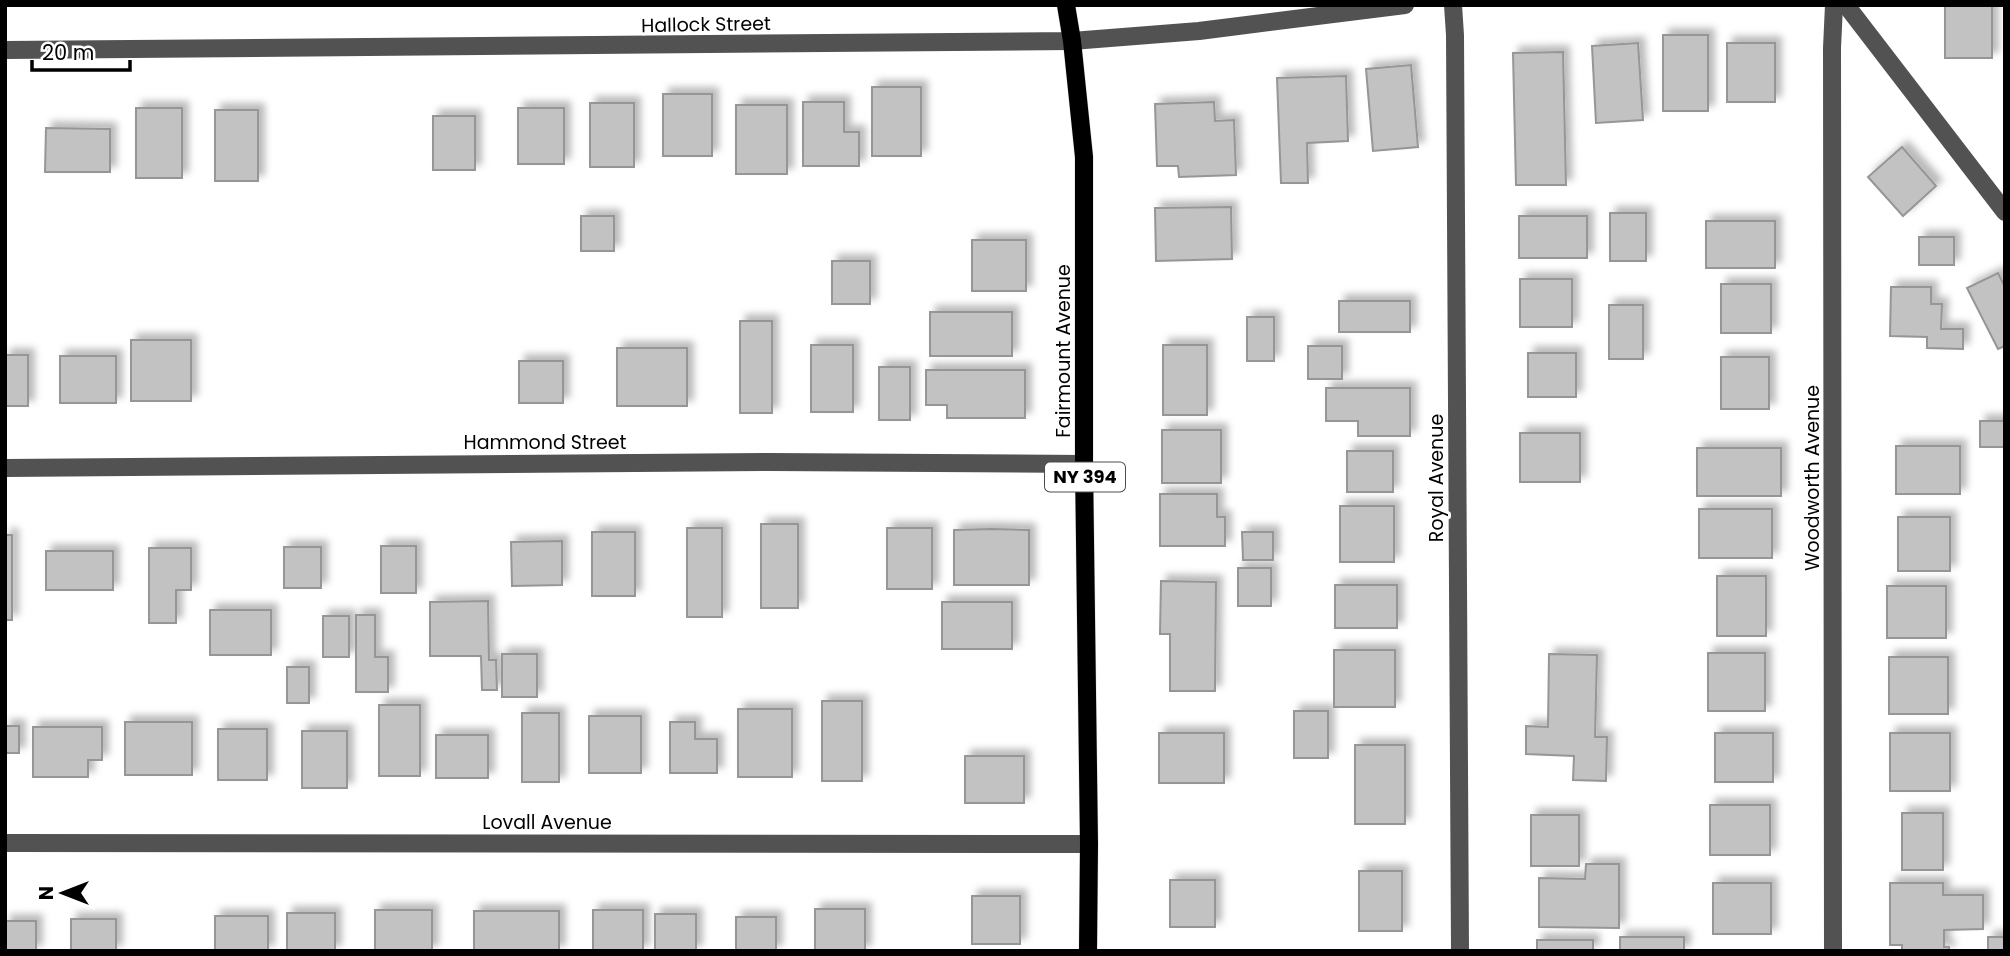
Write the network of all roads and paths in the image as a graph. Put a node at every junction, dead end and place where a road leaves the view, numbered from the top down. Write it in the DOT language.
graph roads {
  1 [pos="1066,5"];
  2 [pos="1405,5"];
  3 [pos="1453,5"];
  4 [pos="1834,5"];
  5 [pos="1846,5"];
  6 [pos="1072,41"];
  7 [pos="5,50"];
  8 [pos="2005,212"];
  9 [pos="1084,464"];
  10 [pos="5,468"];
  11 [pos="5,843"];
  12 [pos="1089,844"];
  13 [pos="1088,951"];
  14 [pos="1460,951"];
  15 [pos="1833,951"];
  1 -- 6 [label="main road, Fairmount Avenue / NY 394"];
  2 -- 6 [label="street, Hallock Street"];
  3 -- 14 [label="street, Royal Avenue"];
  4 -- 15 [label="street, Woodworth Avenue"];
  5 -- 8 [label="street"];
  6 -- 7 [label="street, Hallock Street"];
  6 -- 9 [label="main road, Fairmount Avenue / NY 394"];
  9 -- 10 [label="street, Hammond Street"];
  9 -- 12 [label="main road, Fairmount Avenue / NY 394"];
  11 -- 12 [label="street, Lovall Avenue"];
  12 -- 13 [label="main road, Fairmount Avenue / NY 394"];
}
